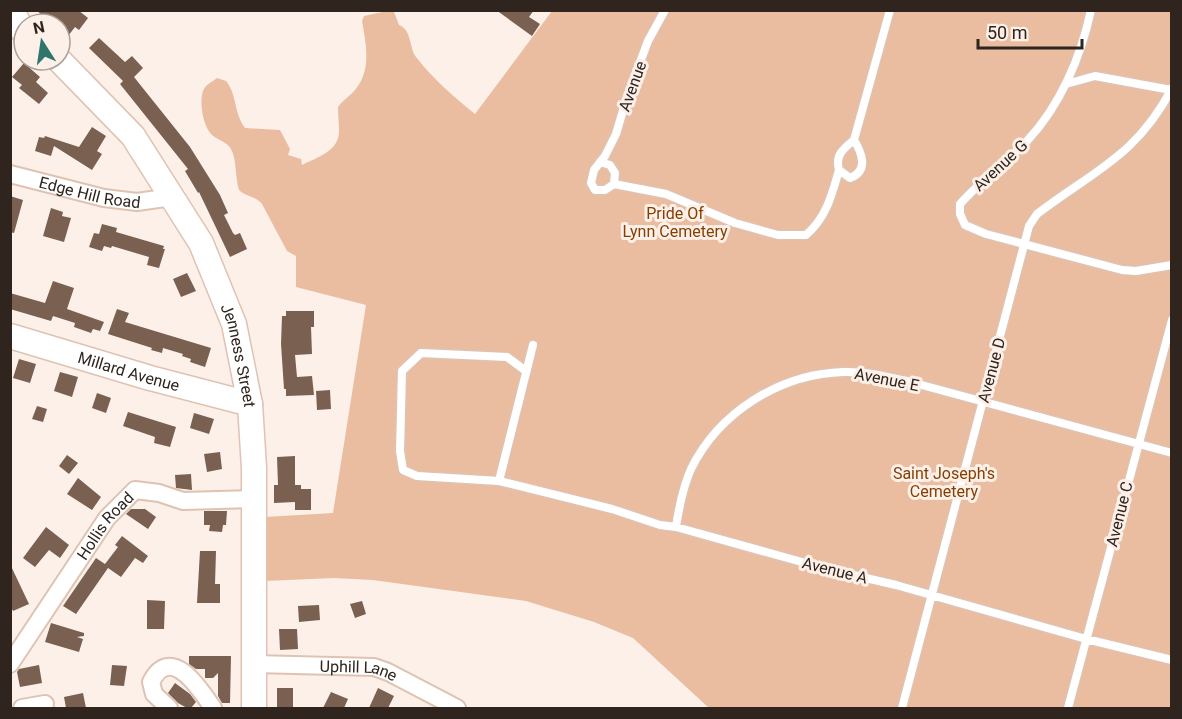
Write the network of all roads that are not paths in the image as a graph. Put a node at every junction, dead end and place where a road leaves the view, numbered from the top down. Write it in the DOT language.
graph roads {
  1 [pos="665,10"];
  2 [pos="890,10"];
  3 [pos="1091,10"];
  4 [pos="70,72"];
  5 [pos="1066,84"];
  6 [pos="1171,89"];
  7 [pos="854,140"];
  8 [pos="600,162"];
  9 [pos="838,170"];
  10 [pos="10,174"];
  11 [pos="614,184"];
  12 [pos="171,197"];
  13 [pos="1023,244"];
  14 [pos="1172,265"];
  15 [pos="1172,320"];
  16 [pos="10,336"];
  17 [pos="533,345"];
  18 [pos="526,371"];
  19 [pos="982,402"];
  20 [pos="249,404"];
  21 [pos="1137,445"];
  22 [pos="1172,453"];
  23 [pos="499,481"];
  24 [pos="254,499"];
  25 [pos="676,527"];
  26 [pos="932,595"];
  27 [pos="1086,639"];
  28 [pos="1172,660"];
  29 [pos="253,663"];
  30 [pos="10,664"];
  31 [pos="45,704"];
  32 [pos="22,708"];
  33 [pos="169,708"];
  34 [pos="213,708"];
  35 [pos="254,708"];
  36 [pos="457,708"];
  37 [pos="902,708"];
  38 [pos="1068,708"];
  1 -- 8 [label="lane, Avenue"];
  2 -- 7 [label="lane, Avenue"];
  3 -- 5 [label="lane, Avenue G"];
  4 -- 12 [label="street, Jenness Street"];
  5 -- 6 [label="lane"];
  5 -- 13 [label="lane, Avenue G"];
  6 -- 13 [label="lane, Avenue D"];
  7 -- 9 [label="lane, Avenue"];
  7 -- 9 [label="lane, Avenue"];
  8 -- 11 [label="lane"];
  8 -- 11 [label="lane, Avenue"];
  9 -- 11 [label="lane, Avenue"];
  10 -- 12 [label="street, Edge Hill Road"];
  12 -- 20 [label="street, Jenness Street"];
  13 -- 14 [label="lane, Avenue G"];
  13 -- 19 [label="lane, Avenue D"];
  15 -- 21 [label="lane, Avenue C"];
  16 -- 20 [label="street, Millard Avenue"];
  17 -- 18 [label="lane"];
  18 -- 23 [label="lane"];
  18 -- 23 [label="lane, Avenue A"];
  19 -- 21 [label="lane, Avenue E"];
  19 -- 25 [label="lane, Avenue E"];
  19 -- 26 [label="lane, Avenue D"];
  20 -- 24 [label="street, Jenness Street"];
  21 -- 22 [label="lane, Avenue E"];
  21 -- 27 [label="lane, Avenue C"];
  23 -- 25 [label="lane, Avenue A"];
  24 -- 29 [label="street, Jenness Street"];
  24 -- 30 [label="street, Hollis Road"];
  25 -- 26 [label="lane, Avenue A"];
  26 -- 27 [label="lane, Avenue A"];
  26 -- 37 [label="lane, Avenue D"];
  27 -- 28 [label="lane, Avenue A"];
  27 -- 38 [label="lane, Avenue C"];
  29 -- 35 [label="street, Jenness Street"];
  29 -- 36 [label="street, Uphill Lane"];
  31 -- 32 [label="street"];
  33 -- 34 [label="street"];
}
